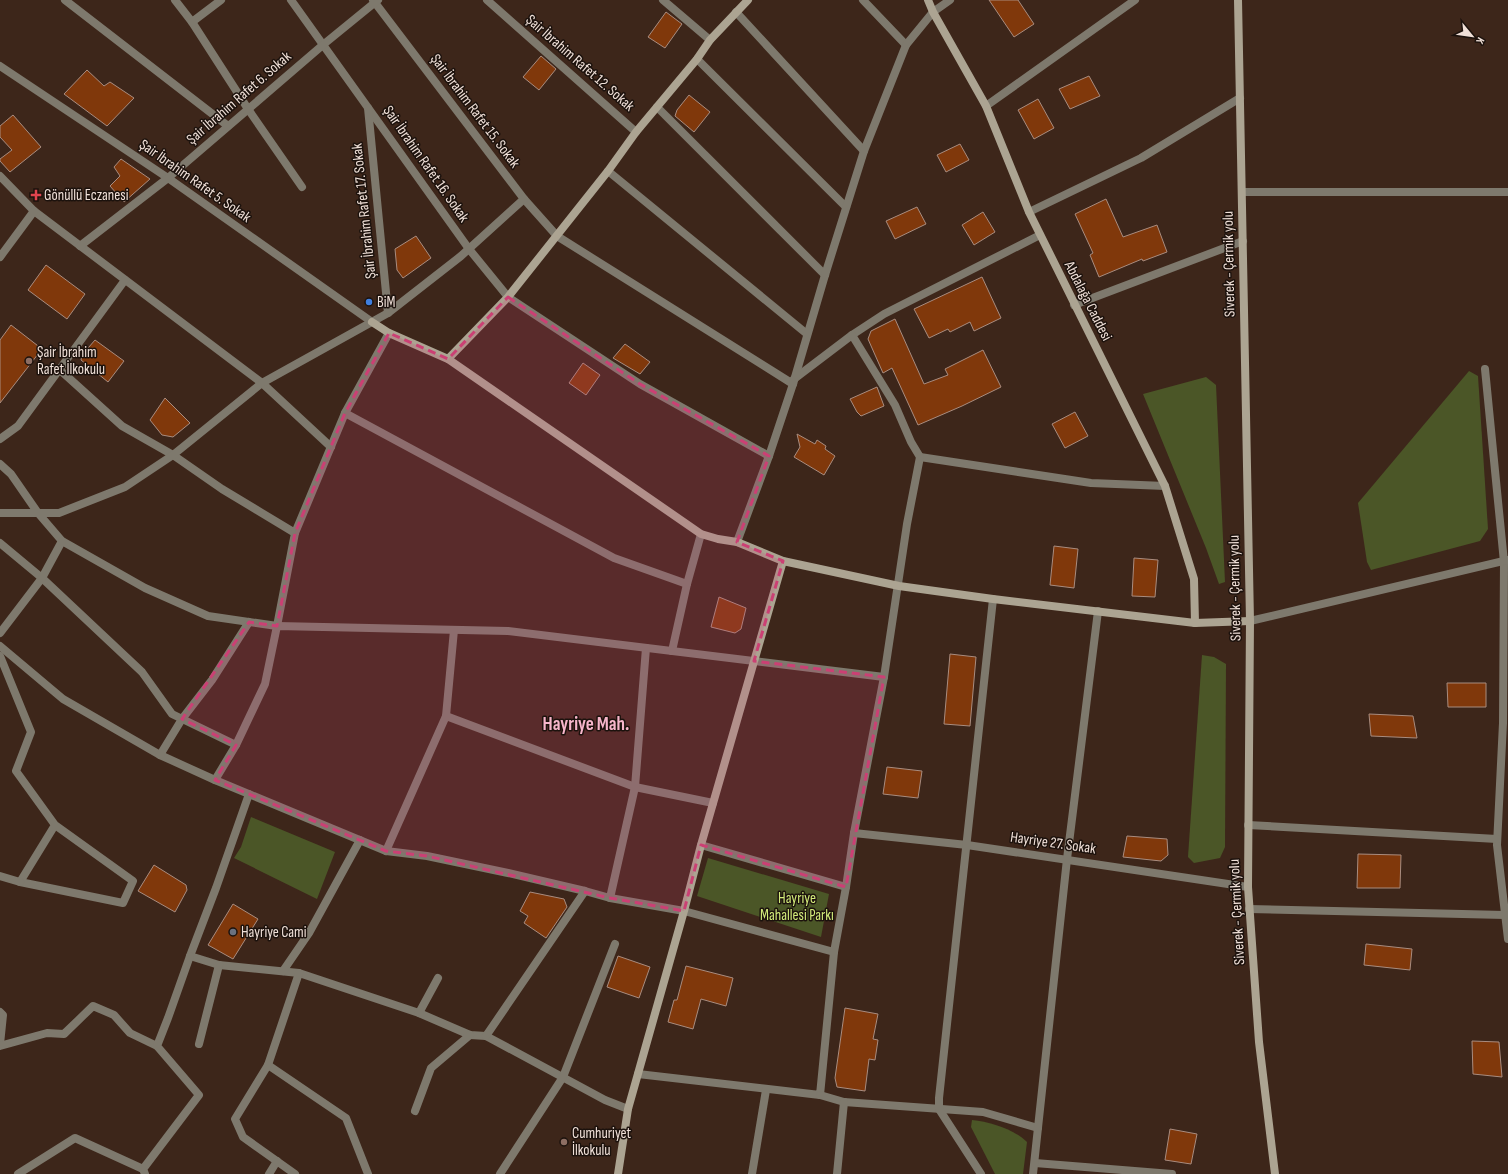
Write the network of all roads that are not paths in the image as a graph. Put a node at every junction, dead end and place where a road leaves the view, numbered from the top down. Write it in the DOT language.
graph roads {
  1 [pos="65,0"];
  2 [pos="175,0"];
  3 [pos="221,0"];
  4 [pos="291,0"];
  5 [pos="487,0"];
  6 [pos="663,0"];
  7 [pos="748,0"];
  8 [pos="863,0"];
  9 [pos="928,0"];
  10 [pos="950,0"];
  11 [pos="1135,0"];
  12 [pos="1238,0"];
  13 [pos="376,1"];
  14 [pos="736,12"];
  15 [pos="933,12"];
  16 [pos="192,22"];
  17 [pos="710,40"];
  18 [pos="324,44"];
  19 [pos="906,45"];
  20 [pos="696,59"];
  21 [pos="0,66"];
  22 [pos="1240,98"];
  23 [pos="986,106"];
  24 [pos="368,107"];
  25 [pos="657,107"];
  26 [pos="248,109"];
  27 [pos="228,126"];
  28 [pos="636,132"];
  29 [pos="864,151"];
  30 [pos="608,171"];
  31 [pos="0,176"];
  32 [pos="168,178"];
  33 [pos="302,187"];
  34 [pos="1242,192"];
  35 [pos="1508,192"];
  36 [pos="524,199"];
  37 [pos="846,207"];
  38 [pos="34,211"];
  39 [pos="1029,212"];
  40 [pos="557,236"];
  41 [pos="1040,236"];
  42 [pos="1243,241"];
  43 [pos="80,246"];
  44 [pos="469,249"];
  45 [pos="0,257"];
  46 [pos="825,275"];
  47 [pos="125,280"];
  48 [pos="508,297"];
  49 [pos="1074,305"];
  50 [pos="388,313"];
  51 [pos="372,322"];
  52 [pos="389,333"];
  53 [pos="807,334"];
  54 [pos="852,335"];
  55 [pos="448,359"];
  56 [pos="1485,369"];
  57 [pos="60,370"];
  58 [pos="793,382"];
  59 [pos="262,383"];
  60 [pos="345,413"];
  61 [pos="0,438"];
  62 [pos="331,447"];
  63 [pos="173,455"];
  64 [pos="769,456"];
  65 [pos="920,457"];
  66 [pos="0,464"];
  67 [pos="1165,486"];
  68 [pos="0,512"];
  69 [pos="38,513"];
  70 [pos="295,533"];
  71 [pos="701,534"];
  72 [pos="62,542"];
  73 [pos="737,542"];
  74 [pos="0,543"];
  75 [pos="783,560"];
  76 [pos="1506,561"];
  77 [pos="42,578"];
  78 [pos="687,584"];
  79 [pos="899,586"];
  80 [pos="993,599"];
  81 [pos="1098,611"];
  82 [pos="1250,621"];
  83 [pos="249,622"];
  84 [pos="1195,623"];
  85 [pos="276,626"];
  86 [pos="454,630"];
  87 [pos="0,633"];
  88 [pos="0,646"];
  89 [pos="646,648"];
  90 [pos="672,651"];
  91 [pos="0,656"];
  92 [pos="754,661"];
  93 [pos="884,677"];
  94 [pos="446,716"];
  95 [pos="182,719"];
  96 [pos="236,745"];
  97 [pos="160,755"];
  98 [pos="215,780"];
  99 [pos="635,787"];
  100 [pos="249,794"];
  101 [pos="713,803"];
  102 [pos="55,825"];
  103 [pos="1248,825"];
  104 [pos="854,833"];
  105 [pos="1497,839"];
  106 [pos="360,840"];
  107 [pos="701,845"];
  108 [pos="966,845"];
  109 [pos="386,851"];
  110 [pos="1067,859"];
  111 [pos="0,876"];
  112 [pos="20,882"];
  113 [pos="846,887"];
  114 [pos="1248,887"];
  115 [pos="584,890"];
  116 [pos="610,898"];
  117 [pos="1506,898"];
  118 [pos="1249,909"];
  119 [pos="684,911"];
  120 [pos="1505,915"];
  121 [pos="1508,939"];
  122 [pos="615,944"];
  123 [pos="834,952"];
  124 [pos="190,956"];
  125 [pos="219,965"];
  126 [pos="283,971"];
  127 [pos="299,973"];
  128 [pos="438,978"];
  129 [pos="0,1012"];
  130 [pos="419,1013"];
  131 [pos="470,1035"];
  132 [pos="486,1036"];
  133 [pos="199,1044"];
  134 [pos="0,1045"];
  135 [pos="157,1046"];
  136 [pos="268,1065"];
  137 [pos="638,1074"];
  138 [pos="563,1077"];
  139 [pos="766,1090"];
  140 [pos="820,1095"];
  141 [pos="844,1102"];
  142 [pos="628,1109"];
  143 [pos="939,1109"];
  144 [pos="415,1111"];
  145 [pos="1038,1128"];
  146 [pos="278,1161"];
  147 [pos="1035,1163"];
  148 [pos="144,1172"];
  149 [pos="1143,1172"];
  150 [pos="18,1174"];
  151 [pos="268,1174"];
  152 [pos="296,1174"];
  153 [pos="368,1174"];
  154 [pos="500,1174"];
  155 [pos="618,1174"];
  156 [pos="752,1174"];
  157 [pos="837,1174"];
  158 [pos="981,1174"];
  159 [pos="1033,1174"];
  160 [pos="1172,1174"];
  161 [pos="1275,1174"];
  1 -- 27 [label="street"];
  2 -- 16 [label="street"];
  3 -- 16 [label="street"];
  4 -- 18 [label="street, Şair İbrahim Rafet 16. Sokak"];
  5 -- 28 [label="street, Şair İbrahim Rafet 12. Sokak"];
  6 -- 17 [label="street"];
  7 -- 14 [label="street"];
  8 -- 19 [label="street"];
  9 -- 15 [label="street, Abdalağa Caddesi"];
  10 -- 15 [label="street"];
  11 -- 23 [label="street"];
  12 -- 22 [label="street, Siverek - Çermik yolu"];
  13 -- 18 [label="street, Şair İbrahim Rafet 6. Sokak"];
  13 -- 36 [label="street, Şair İbrahim Rafet 15. Sokak"];
  14 -- 17 [label="street"];
  14 -- 29 [label="street"];
  15 -- 19 [label="street"];
  15 -- 23 [label="street, Abdalağa Caddesi"];
  16 -- 26 [label="street"];
  17 -- 20 [label="street"];
  18 -- 24 [label="street, Şair İbrahim Rafet 16. Sokak"];
  18 -- 26 [label="street, Şair İbrahim Rafet 6. Sokak"];
  19 -- 29 [label="street"];
  20 -- 25 [label="street"];
  20 -- 37 [label="street"];
  21 -- 32 [label="street, Şair İbrahim Rafet 5. Sokak"];
  22 -- 34 [label="street, Siverek - Çermik yolu"];
  22 -- 39 [label="street"];
  23 -- 39 [label="street, Abdalağa Caddesi"];
  24 -- 44 [label="street, Şair İbrahim Rafet 16. Sokak"];
  24 -- 50 [label="street, Şair İbrahim Rafet 17. Sokak"];
  25 -- 28 [label="street"];
  25 -- 46 [label="street"];
  26 -- 27 [label="street, Şair İbrahim Rafet 6. Sokak"];
  26 -- 33 [label="street"];
  27 -- 32 [label="street, Şair İbrahim Rafet 6. Sokak"];
  28 -- 30 [label="street"];
  29 -- 37 [label="street"];
  30 -- 40 [label="street"];
  30 -- 53 [label="street"];
  31 -- 38 [label="street"];
  32 -- 43 [label="street, Şair İbrahim Rafet 6. Sokak"];
  32 -- 51 [label="street, Şair İbrahim Rafet 5. Sokak"];
  34 -- 35 [label="street"];
  34 -- 42 [label="street, Siverek - Çermik yolu"];
  36 -- 40 [label="street, Şair İbrahim Rafet 15. Sokak"];
  36 -- 44 [label="street"];
  37 -- 46 [label="street"];
  38 -- 43 [label="street"];
  38 -- 45 [label="street"];
  39 -- 41 [label="street, Abdalağa Caddesi"];
  40 -- 48 [label="street"];
  40 -- 58 [label="street, Şair İbrahim Rafet 15. Sokak"];
  41 -- 49 [label="street, Abdalağa Caddesi"];
  41 -- 54 [label="street"];
  42 -- 49 [label="street"];
  42 -- 82 [label="street, Siverek - Çermik yolu"];
  43 -- 47 [label="street"];
  44 -- 48 [label="street, Şair İbrahim Rafet 16. Sokak"];
  44 -- 50 [label="street"];
  46 -- 53 [label="street"];
  47 -- 57 [label="street"];
  47 -- 59 [label="street"];
  48 -- 55 [label="street"];
  48 -- 64 [label="street, Şair İbrahim Rafet 16. Sokak"];
  49 -- 67 [label="street, Abdalağa Caddesi"];
  50 -- 51 [label="street"];
  51 -- 52 [label="street"];
  51 -- 59 [label="street"];
  52 -- 55 [label="street"];
  52 -- 60 [label="street"];
  53 -- 58 [label="street"];
  54 -- 58 [label="street"];
  54 -- 65 [label="street"];
  55 -- 71 [label="street"];
  56 -- 76 [label="street"];
  57 -- 61 [label="street"];
  57 -- 63 [label="street"];
  58 -- 64 [label="street"];
  59 -- 62 [label="street"];
  59 -- 63 [label="street"];
  60 -- 62 [label="street"];
  60 -- 78 [label="street"];
  62 -- 70 [label="street"];
  63 -- 69 [label="street"];
  63 -- 70 [label="street"];
  64 -- 73 [label="street"];
  65 -- 67 [label="street"];
  65 -- 79 [label="street"];
  66 -- 69 [label="street"];
  67 -- 84 [label="street, Abdalağa Caddesi"];
  68 -- 69 [label="street"];
  69 -- 72 [label="street"];
  70 -- 85 [label="street"];
  71 -- 73 [label="street"];
  71 -- 78 [label="street"];
  72 -- 77 [label="street"];
  72 -- 83 [label="street"];
  73 -- 75 [label="street"];
  74 -- 77 [label="street"];
  75 -- 79 [label="street"];
  75 -- 92 [label="street"];
  76 -- 82 [label="street"];
  76 -- 105 [label="street"];
  77 -- 87 [label="street"];
  77 -- 95 [label="street"];
  78 -- 90 [label="street"];
  79 -- 80 [label="street"];
  79 -- 93 [label="street"];
  80 -- 81 [label="street"];
  80 -- 108 [label="street"];
  81 -- 84 [label="street"];
  81 -- 110 [label="street"];
  82 -- 84 [label="street"];
  82 -- 103 [label="street, Siverek - Çermik yolu"];
  83 -- 85 [label="street"];
  83 -- 95 [label="street"];
  85 -- 86 [label="street"];
  85 -- 96 [label="street"];
  86 -- 89 [label="street"];
  86 -- 94 [label="street"];
  88 -- 97 [label="street"];
  89 -- 90 [label="street"];
  89 -- 99 [label="street"];
  90 -- 92 [label="street"];
  91 -- 102 [label="street"];
  92 -- 93 [label="street"];
  92 -- 101 [label="street"];
  93 -- 104 [label="street"];
  94 -- 99 [label="street"];
  94 -- 109 [label="street"];
  95 -- 96 [label="street"];
  95 -- 97 [label="street"];
  96 -- 98 [label="street"];
  97 -- 98 [label="street"];
  98 -- 100 [label="street"];
  99 -- 101 [label="street"];
  99 -- 116 [label="street"];
  100 -- 106 [label="street"];
  100 -- 124 [label="street"];
  101 -- 107 [label="street"];
  102 -- 112 [label="street"];
  102 -- 112 [label="street"];
  103 -- 105 [label="street"];
  103 -- 114 [label="street, Siverek - Çermik yolu"];
  104 -- 108 [label="street, Hayriye 27. Sokak"];
  104 -- 113 [label="street"];
  105 -- 117 [label="street"];
  106 -- 109 [label="street"];
  106 -- 126 [label="street"];
  107 -- 113 [label="street"];
  107 -- 119 [label="street"];
  108 -- 110 [label="street, Hayriye 27. Sokak"];
  108 -- 143 [label="street"];
  109 -- 115 [label="street"];
  110 -- 114 [label="street, Hayriye 27. Sokak"];
  110 -- 145 [label="street"];
  111 -- 112 [label="street"];
  113 -- 123 [label="street"];
  114 -- 118 [label="street, Siverek - Çermik yolu"];
  115 -- 116 [label="street"];
  115 -- 132 [label="street"];
  116 -- 119 [label="street"];
  117 -- 120 [label="street"];
  118 -- 120 [label="street"];
  118 -- 161 [label="street, Siverek - Çermik yolu"];
  119 -- 123 [label="street"];
  119 -- 137 [label="street"];
  120 -- 121 [label="street"];
  122 -- 138 [label="street"];
  123 -- 140 [label="street"];
  124 -- 125 [label="street"];
  124 -- 135 [label="street"];
  125 -- 126 [label="street"];
  125 -- 133 [label="street"];
  126 -- 127 [label="street"];
  127 -- 130 [label="street"];
  127 -- 136 [label="street"];
  128 -- 130 [label="street"];
  129 -- 134 [label="street"];
  130 -- 131 [label="street"];
  131 -- 132 [label="street"];
  131 -- 144 [label="street"];
  132 -- 138 [label="street"];
  134 -- 135 [label="street"];
  135 -- 148 [label="street"];
  136 -- 146 [label="street"];
  136 -- 153 [label="street"];
  137 -- 139 [label="street"];
  137 -- 142 [label="street"];
  138 -- 142 [label="street"];
  138 -- 154 [label="street"];
  139 -- 140 [label="street"];
  139 -- 156 [label="street"];
  140 -- 141 [label="street"];
  141 -- 143 [label="street"];
  141 -- 157 [label="street"];
  142 -- 155 [label="street"];
  143 -- 145 [label="street"];
  143 -- 158 [label="street"];
  145 -- 147 [label="street"];
  146 -- 151 [label="street"];
  146 -- 152 [label="street"];
  147 -- 149 [label="street"];
  147 -- 159 [label="street"];
  148 -- 150 [label="street"];
  149 -- 160 [label="street"];
}
